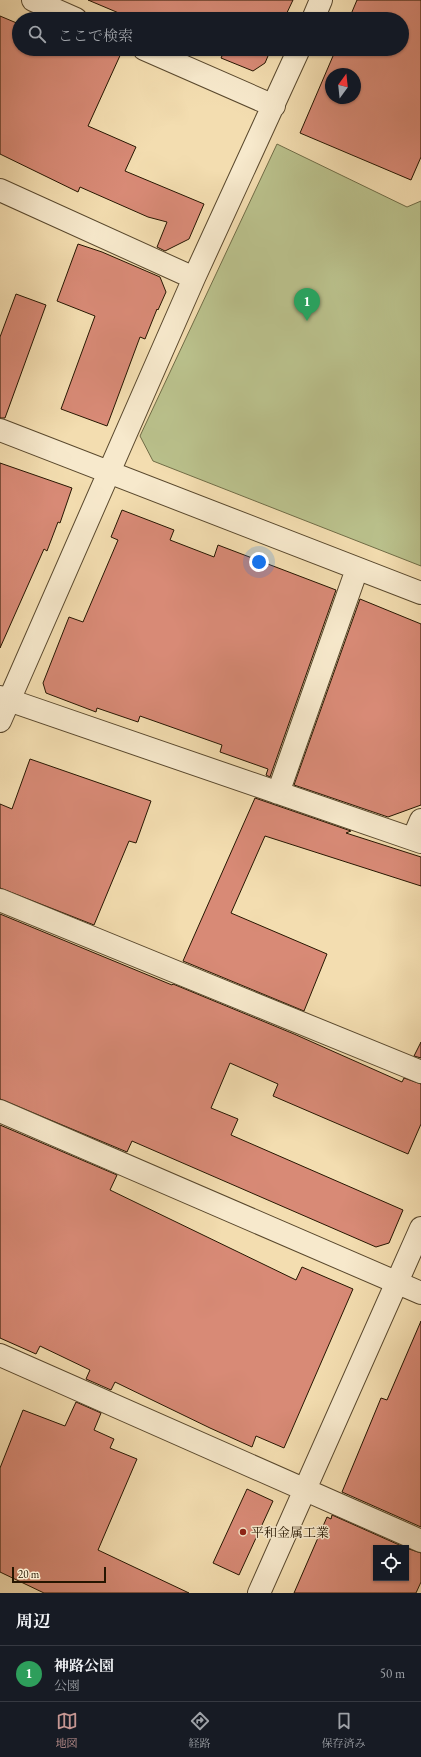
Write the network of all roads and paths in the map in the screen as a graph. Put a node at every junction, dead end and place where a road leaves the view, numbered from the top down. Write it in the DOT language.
graph roads {
  1 [pos="33,0"];
  2 [pos="321,0"];
  3 [pos="60,12"];
  4 [pos="316,12"];
  5 [pos="160,56"];
  6 [pos="296,56"];
  7 [pos="274,106"];
  8 [pos="0,190"];
  9 [pos="194,278"];
  10 [pos="0,430"];
  11 [pos="109,472"];
  12 [pos="357,569"];
  13 [pos="421,593"];
  14 [pos="4,699"];
  15 [pos="0,721"];
  16 [pos="278,793"];
  17 [pos="418,834"];
  18 [pos="0,900"];
  19 [pos="421,1072"];
  20 [pos="0,1111"];
  21 [pos="421,1228"];
  22 [pos="397,1283"];
  23 [pos="421,1293"];
  24 [pos="0,1355"];
  25 [pos="305,1490"];
  26 [pos="421,1541"];
  27 [pos="259,1593"];
  1 -- 3 [label="street"];
  2 -- 4 [label="street"];
  5 -- 7 [label="street"];
  6 -- 7 [label="street"];
  7 -- 9 [label="street"];
  8 -- 9 [label="street"];
  9 -- 11 [label="street"];
  10 -- 11 [label="street"];
  11 -- 12 [label="street"];
  11 -- 14 [label="street"];
  12 -- 13 [label="street"];
  12 -- 16 [label="street"];
  14 -- 15 [label="street"];
  14 -- 16 [label="street"];
  16 -- 17 [label="street"];
  18 -- 19 [label="street"];
  20 -- 22 [label="street"];
  21 -- 22 [label="street"];
  22 -- 23 [label="street"];
  22 -- 25 [label="street"];
  24 -- 25 [label="street"];
  25 -- 26 [label="street"];
  25 -- 27 [label="street"];
}
